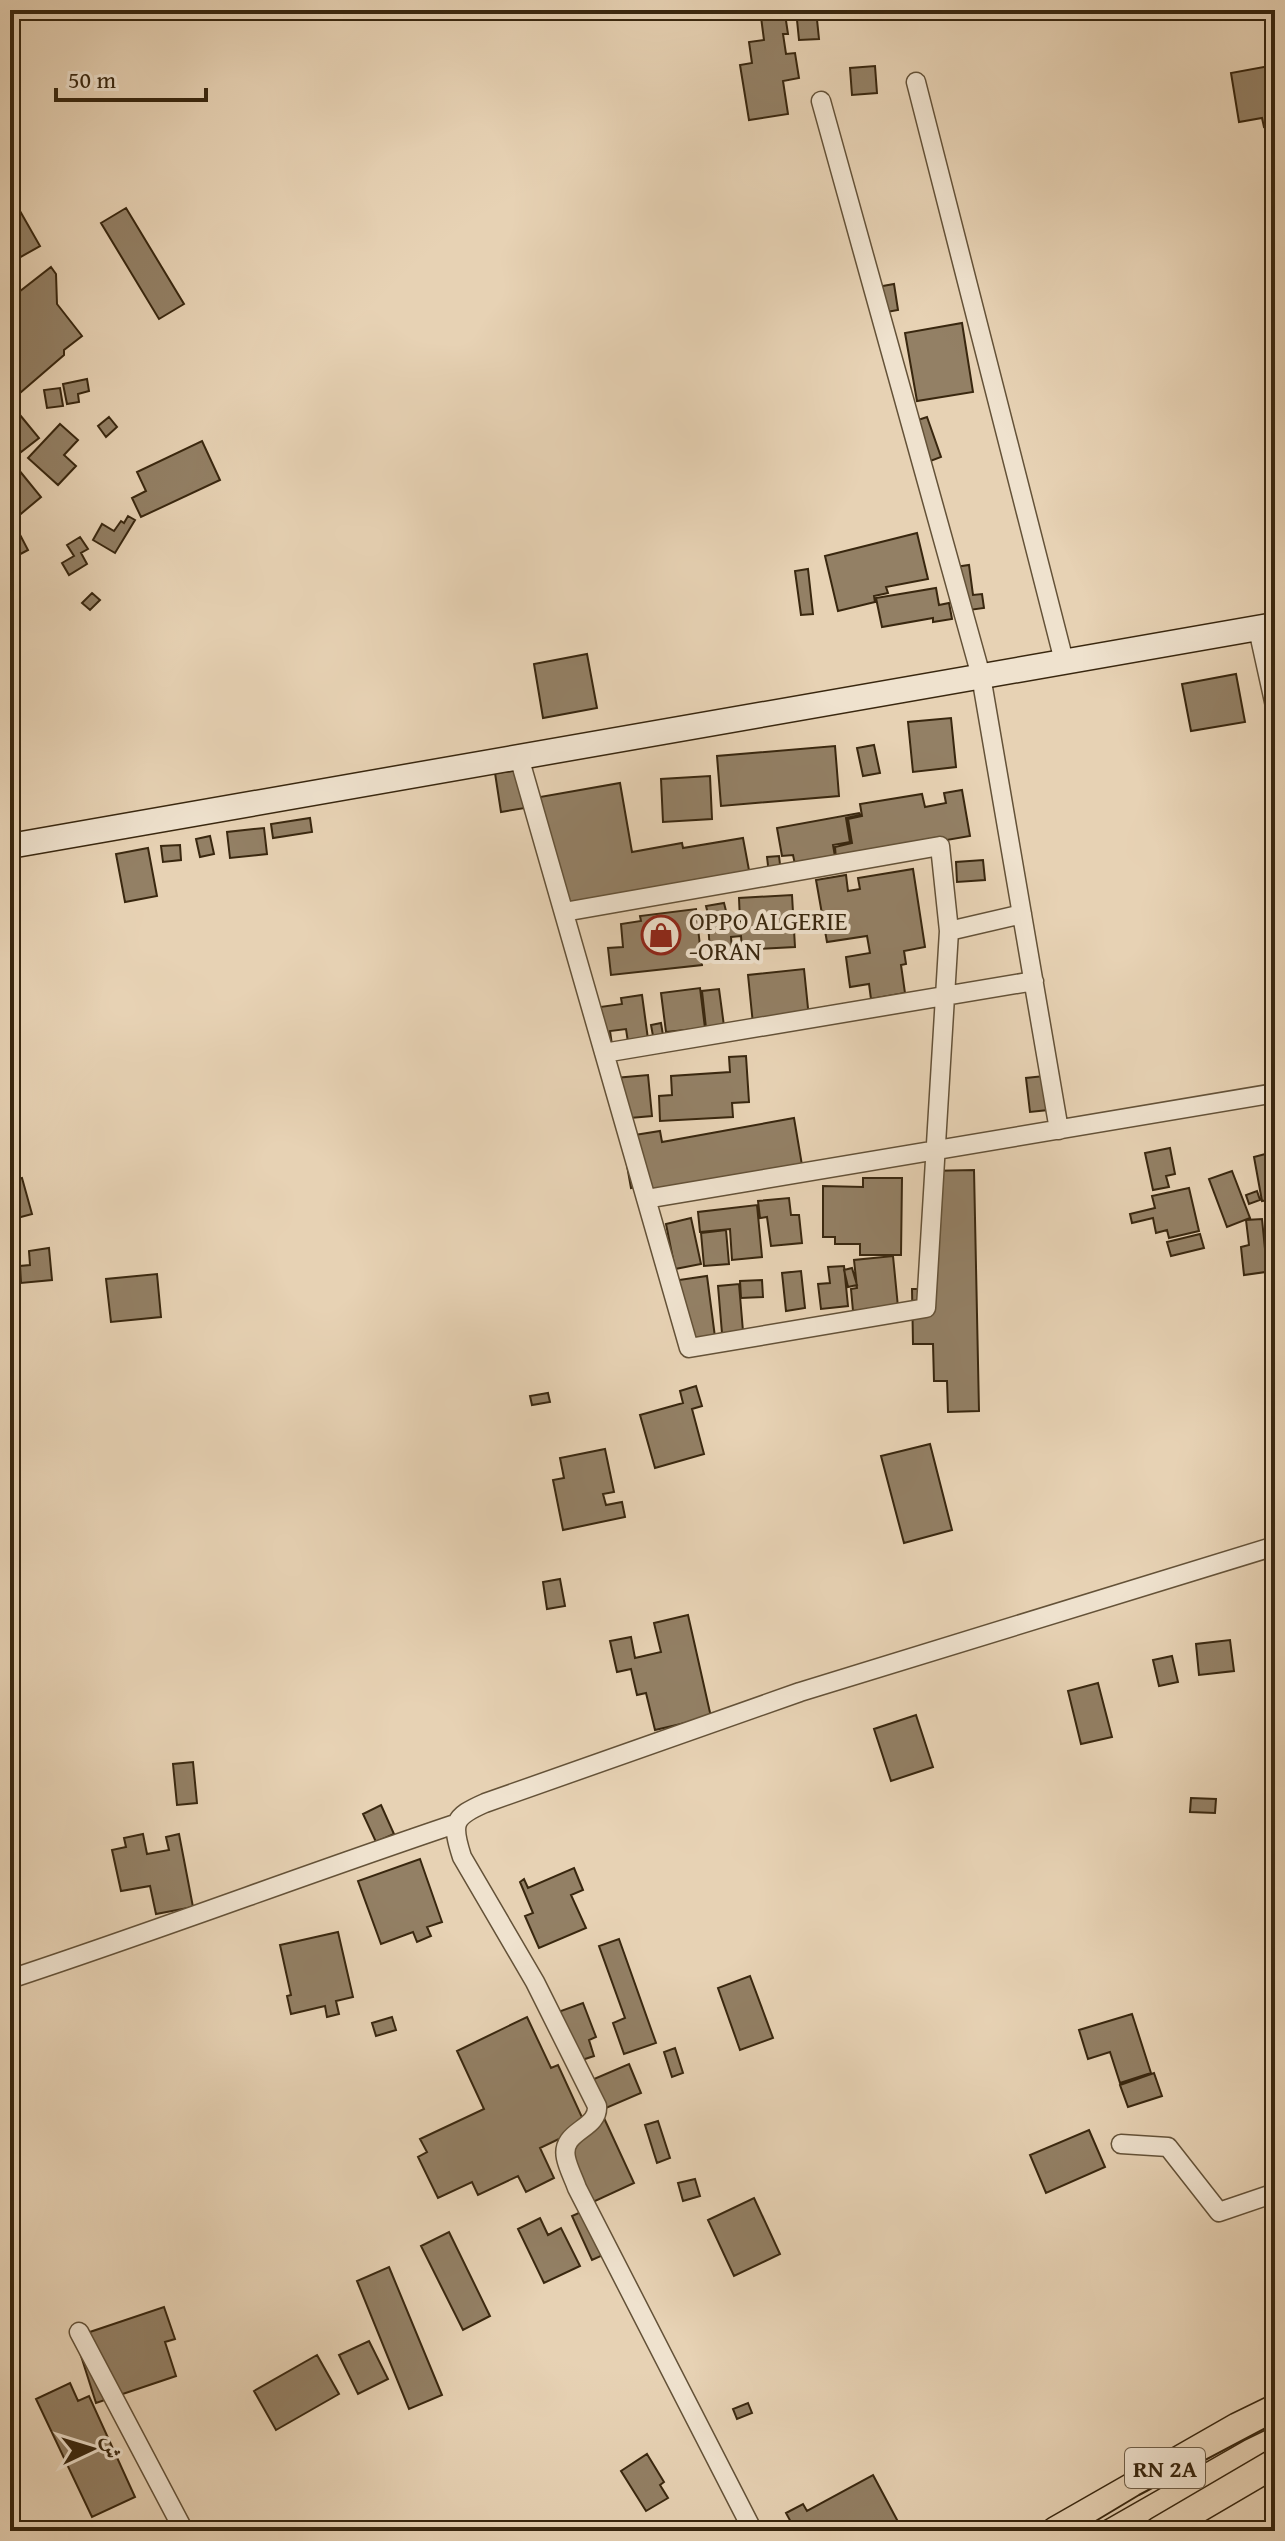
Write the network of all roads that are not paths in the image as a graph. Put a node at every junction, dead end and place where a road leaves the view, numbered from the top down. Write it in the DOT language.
graph roads {
  1 [pos="916,82"];
  2 [pos="821,101"];
  3 [pos="1266,627"];
  4 [pos="1064,661"];
  5 [pos="981,676"];
  6 [pos="1275,706"];
  7 [pos="519,757"];
  8 [pos="10,846"];
  9 [pos="564,912"];
  10 [pos="1022,914"];
  11 [pos="949,931"];
  12 [pos="1034,981"];
  13 [pos="945,995"];
  14 [pos="604,1053"];
  15 [pos="1275,1093"];
  16 [pos="1059,1130"];
  17 [pos="935,1151"];
  18 [pos="646,1199"];
  19 [pos="1275,1546"];
  20 [pos="455,1824"];
  21 [pos="10,1979"];
  22 [pos="1121,2144"];
  23 [pos="1275,2193"];
  24 [pos="79,2332"];
  25 [pos="1275,2409"];
  26 [pos="1275,2463"];
  27 [pos="184,2531"];
  28 [pos="753,2531"];
  29 [pos="1056,2531"];
  30 [pos="1159,2531"];
  1 -- 4 [label="street"];
  2 -- 5 [label="street"];
  3 -- 4 [label="main road"];
  3 -- 6 [label="street"];
  4 -- 5 [label="main road"];
  5 -- 7 [label="main road"];
  5 -- 10 [label="street"];
  7 -- 8 [label="main road"];
  7 -- 9 [label="street"];
  9 -- 11 [label="street"];
  9 -- 14 [label="street"];
  10 -- 11 [label="street"];
  10 -- 12 [label="street"];
  11 -- 13 [label="street"];
  12 -- 13 [label="street"];
  12 -- 16 [label="street"];
  13 -- 14 [label="street"];
  13 -- 17 [label="street"];
  14 -- 18 [label="street"];
  15 -- 16 [label="street"];
  16 -- 17 [label="street"];
  17 -- 18 [label="street"];
  17 -- 18 [label="street"];
  19 -- 20 [label="street"];
  20 -- 21 [label="street"];
  20 -- 28 [label="street"];
  22 -- 23 [label="street"];
  24 -- 27 [label="street"];
  25 -- 29 [label="main road, RN 2A"];
  26 -- 30 [label="main road, RN 2A"];
}
